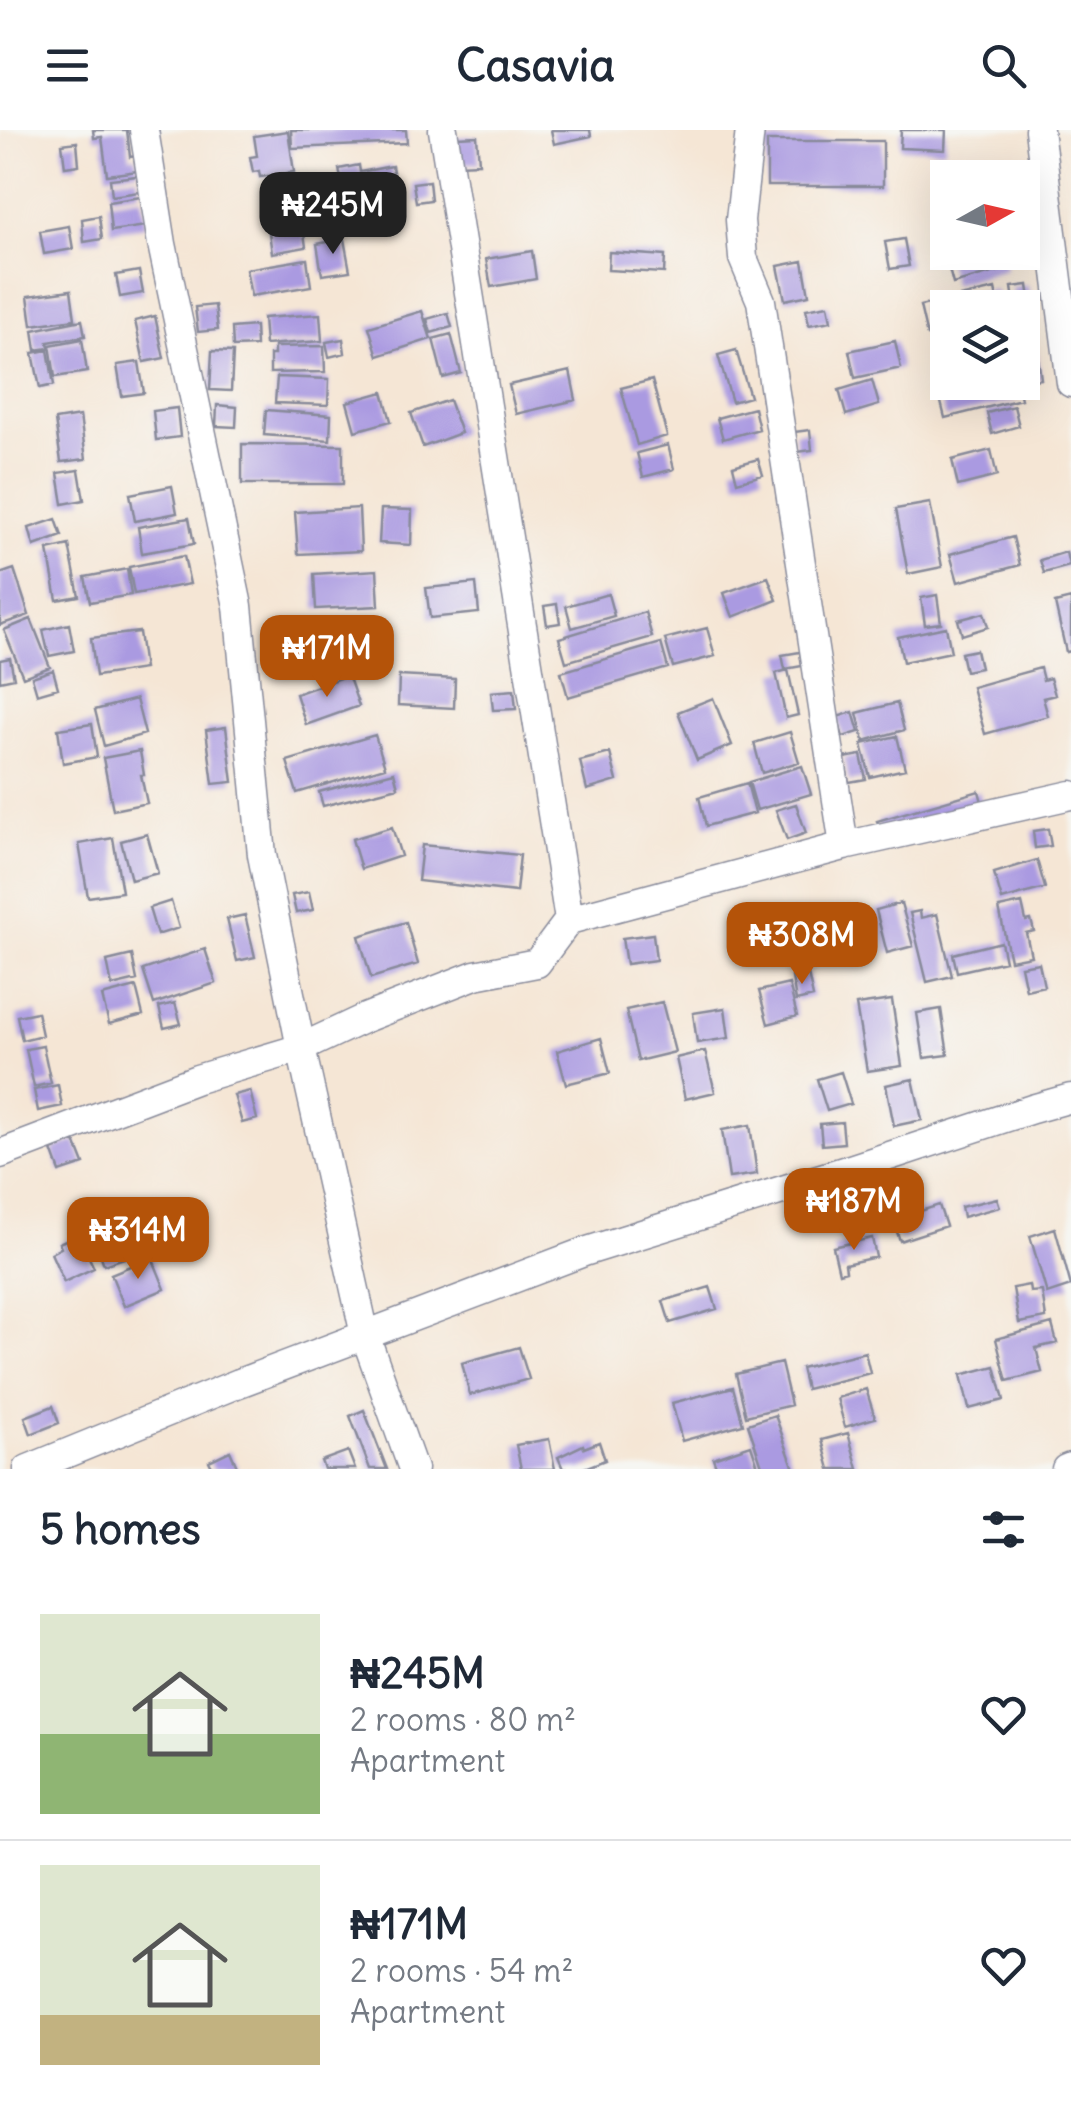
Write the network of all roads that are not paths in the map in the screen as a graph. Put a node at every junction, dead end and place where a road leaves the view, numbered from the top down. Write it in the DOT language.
graph roads {
  1 [pos="144,130"];
  2 [pos="443,130"];
  3 [pos="750,130"];
  4 [pos="1039,130"];
  5 [pos="1068,334"];
  6 [pos="1071,383"];
  7 [pos="1071,795"];
  8 [pos="844,846"];
  9 [pos="568,920"];
  10 [pos="301,1048"];
  11 [pos="1071,1098"];
  12 [pos="0,1154"];
  13 [pos="366,1335"];
  14 [pos="28,1469"];
  15 [pos="413,1469"];
  1 -- 10 [label="street"];
  2 -- 9 [label="street"];
  3 -- 8 [label="street"];
  4 -- 5 [label="street"];
  5 -- 6 [label="street"];
  7 -- 8 [label="street"];
  8 -- 9 [label="street"];
  9 -- 10 [label="street"];
  10 -- 12 [label="street"];
  10 -- 13 [label="street"];
  11 -- 13 [label="street"];
  13 -- 14 [label="street"];
  13 -- 15 [label="street"];
}
